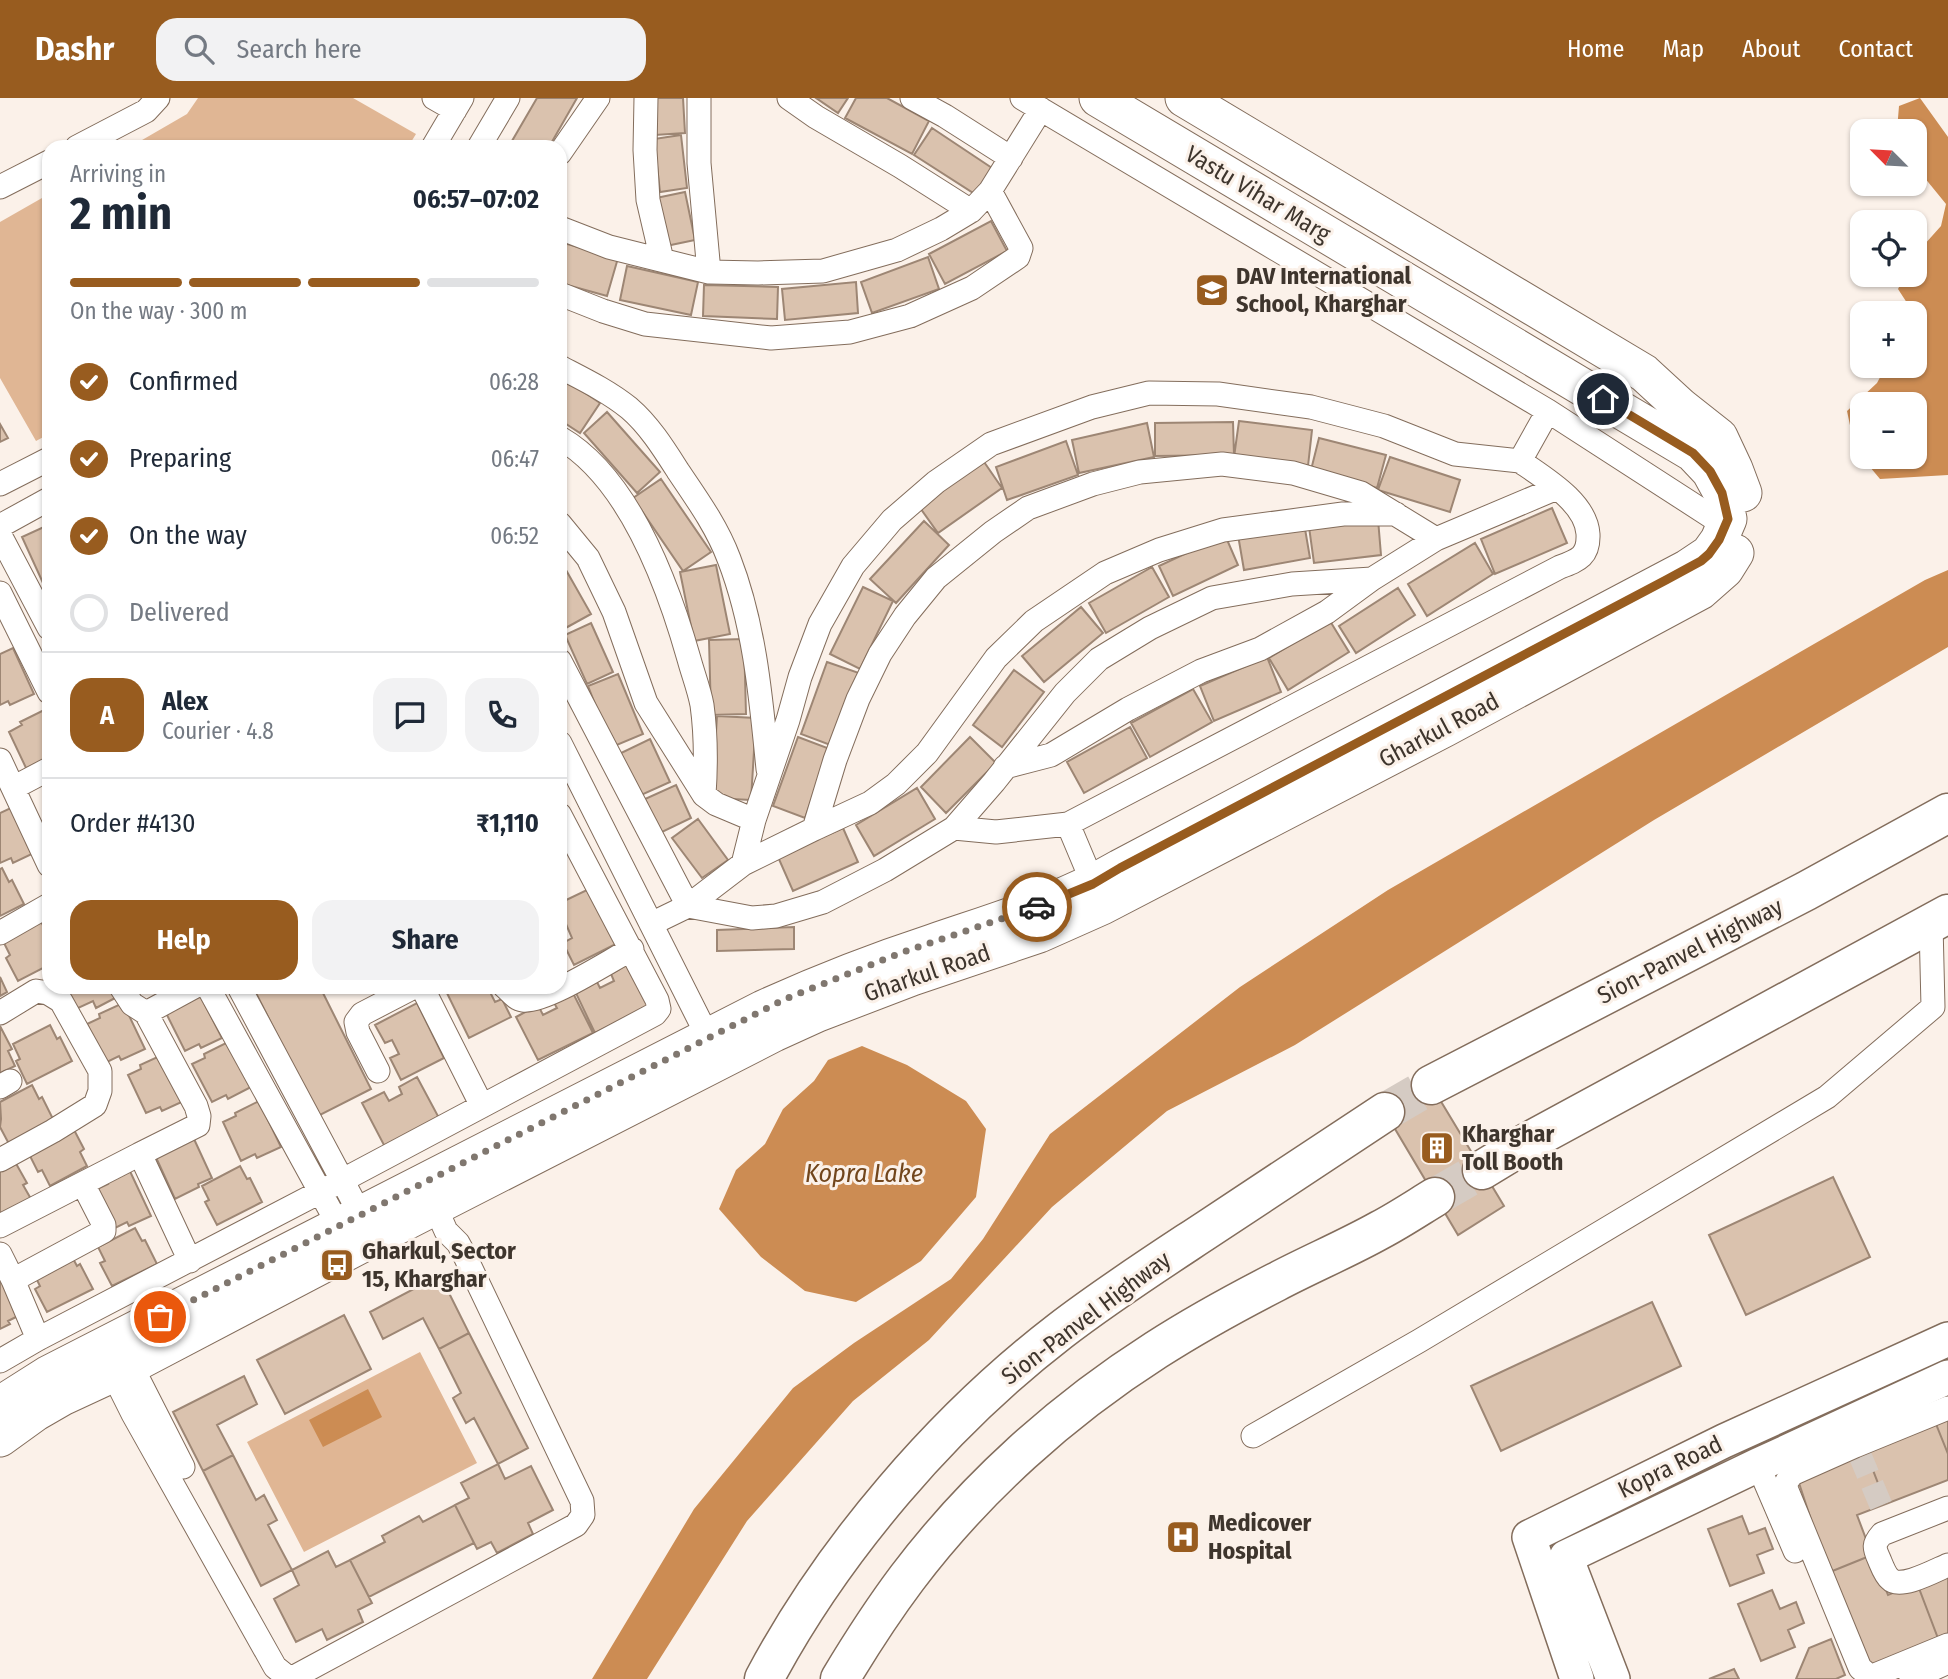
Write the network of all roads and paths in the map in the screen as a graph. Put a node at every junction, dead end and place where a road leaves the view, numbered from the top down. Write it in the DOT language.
graph roads {
  1 [pos="158,98"];
  2 [pos="434,98"];
  3 [pos="508,98"];
  4 [pos="597,98"];
  5 [pos="646,98"];
  6 [pos="699,98"];
  7 [pos="789,98"];
  8 [pos="912,98"];
  9 [pos="1098,98"];
  10 [pos="1184,98"];
  11 [pos="459,104"];
  12 [pos="1031,104"];
  13 [pos="90,140"];
  14 [pos="437,140"];
  15 [pos="483,140"];
  16 [pos="567,143"];
  17 [pos="1011,158"];
  18 [pos="42,166"];
  19 [pos="0,187"];
  20 [pos="990,191"];
  21 [pos="971,211"];
  22 [pos="567,231"];
  23 [pos="1415,236"];
  24 [pos="662,260"];
  25 [pos="709,272"];
  26 [pos="1393,274"];
  27 [pos="567,297"];
  28 [pos="567,371"];
  29 [pos="1548,411"];
  30 [pos="567,442"];
  31 [pos="1520,461"];
  32 [pos="42,462"];
  33 [pos="0,484"];
  34 [pos="1557,488"];
  35 [pos="42,503"];
  36 [pos="1396,514"];
  37 [pos="0,526"];
  38 [pos="1723,530"];
  39 [pos="567,532"];
  40 [pos="0,534"];
  41 [pos="1437,539"];
  42 [pos="1373,579"];
  43 [pos="0,593"];
  44 [pos="42,615"];
  45 [pos="567,673"];
  46 [pos="42,678"];
  47 [pos="567,757"];
  48 [pos="0,760"];
  49 [pos="1005,767"];
  50 [pos="42,773"];
  51 [pos="769,776"];
  52 [pos="13,788"];
  53 [pos="704,795"];
  54 [pos="1948,813"];
  55 [pos="598,818"];
  56 [pos="754,820"];
  57 [pos="1068,824"];
  58 [pos="567,828"];
  59 [pos="954,828"];
  60 [pos="814,829"];
  61 [pos="567,836"];
  62 [pos="42,850"];
  63 [pos="743,864"];
  64 [pos="1098,895"];
  65 [pos="688,906"];
  66 [pos="42,909"];
  67 [pos="1939,919"];
  68 [pos="651,924"];
  69 [pos="0,933"];
  70 [pos="632,949"];
  71 [pos="567,984"];
  72 [pos="42,992"];
  73 [pos="50,994"];
  74 [pos="126,994"];
  75 [pos="181,994"];
  76 [pos="212,994"];
  77 [pos="243,994"];
  78 [pos="401,994"];
  79 [pos="426,994"];
  80 [pos="513,994"];
  81 [pos="548,994"];
  82 [pos="0,1013"];
  83 [pos="146,1013"];
  84 [pos="715,1049"];
  85 [pos="377,1071"];
  86 [pos="1431,1085"];
  87 [pos="482,1106"];
  88 [pos="1385,1112"];
  89 [pos="140,1154"];
  90 [pos="0,1160"];
  91 [pos="1482,1170"];
  92 [pos="343,1180"];
  93 [pos="83,1184"];
  94 [pos="320,1191"];
  95 [pos="1435,1197"];
  96 [pos="435,1207"];
  97 [pos="0,1226"];
  98 [pos="356,1232"];
  99 [pos="0,1254"];
  100 [pos="457,1257"];
  101 [pos="190,1261"];
  102 [pos="13,1280"];
  103 [pos="484,1319"];
  104 [pos="38,1339"];
  105 [pos="1948,1339"];
  106 [pos="0,1362"];
  107 [pos="122,1370"];
  108 [pos="1948,1377"];
  109 [pos="0,1405"];
  110 [pos="1948,1408"];
  111 [pos="141,1409"];
  112 [pos="1253,1436"];
  113 [pos="0,1438"];
  114 [pos="1854,1441"];
  115 [pos="1758,1465"];
  116 [pos="183,1467"];
  117 [pos="1948,1508"];
  118 [pos="1948,1565"];
  119 [pos="1568,1605"];
  120 [pos="1948,1645"];
  121 [pos="1948,1662"];
  122 [pos="764,1679"];
  123 [pos="840,1679"];
  124 [pos="1577,1679"];
  125 [pos="1613,1679"];
  126 [pos="1852,1679"];
  127 [pos="1911,1679"];
  1 -- 13 [label="street"];
  2 -- 11 [label="street"];
  3 -- 15 [label="street"];
  4 -- 16 [label="street"];
  5 -- 24 [label="street"];
  6 -- 25 [label="street"];
  7 -- 21 [label="street"];
  8 -- 17 [label="street"];
  9 -- 26 [label="main road, Vastu Vihar Marg"];
  10 -- 23 [label="main road"];
  11 -- 14 [label="street"];
  12 -- 17 [label="street"];
  12 -- 29 [label="street"];
  17 -- 20 [label="street"];
  18 -- 19 [label="street"];
  20 -- 21 [label="street"];
  20 -- 27 [label="street"];
  21 -- 25 [label="street"];
  22 -- 24 [label="street"];
  23 -- 26 [label="main road"];
  23 -- 64 [label="main road, Gharkul Road"];
  24 -- 25 [label="street"];
  26 -- 38 [label="main road, Vastu Vihar Marg"];
  28 -- 51 [label="street"];
  29 -- 31 [label="street"];
  29 -- 38 [label="street"];
  30 -- 53 [label="street"];
  31 -- 34 [label="street"];
  31 -- 51 [label="street"];
  32 -- 33 [label="street"];
  34 -- 41 [label="street"];
  34 -- 57 [label="street"];
  35 -- 37 [label="street"];
  36 -- 41 [label="street"];
  36 -- 60 [label="street"];
  36 -- 60 [label="street"];
  38 -- 64 [label="main road, Gharkul Road"];
  39 -- 53 [label="street"];
  40 -- 44 [label="street"];
  41 -- 42 [label="street"];
  42 -- 49 [label="street"];
  42 -- 49 [label="street"];
  43 -- 46 [label="street"];
  45 -- 65 [label="street"];
  47 -- 55 [label="street"];
  48 -- 52 [label="street"];
  49 -- 59 [label="street"];
  50 -- 52 [label="street"];
  51 -- 56 [label="street"];
  52 -- 62 [label="street"];
  53 -- 56 [label="street"];
  54 -- 86 [label="highway, Sion-Panvel Highway"];
  55 -- 58 [label="street"];
  55 -- 68 [label="street"];
  56 -- 63 [label="street"];
  57 -- 59 [label="street"];
  57 -- 64 [label="street"];
  59 -- 65 [label="street"];
  60 -- 63 [label="street"];
  61 -- 70 [label="street"];
  63 -- 65 [label="street"];
  64 -- 84 [label="main road, Gharkul Road"];
  65 -- 68 [label="street"];
  66 -- 69 [label="street"];
  67 -- 91 [label="highway"];
  67 -- 112 [label="street"];
  68 -- 84 [label="street"];
  70 -- 71 [label="street"];
  70 -- 87 [label="street"];
  72 -- 82 [label="street"];
  73 -- 90 [label="street"];
  74 -- 83 [label="street"];
  75 -- 83 [label="street"];
  76 -- 94 [label="street"];
  77 -- 92 [label="street"];
  78 -- 85 [label="street"];
  79 -- 87 [label="street"];
  80 -- 81 [label="street"];
  83 -- 89 [label="street"];
  84 -- 96 [label="main road, Gharkul Road"];
  87 -- 92 [label="street"];
  88 -- 122 [label="highway, Sion-Panvel Highway"];
  89 -- 93 [label="street"];
  89 -- 101 [label="street"];
  92 -- 94 [label="street"];
  92 -- 98 [label="street"];
  93 -- 97 [label="street"];
  93 -- 102 [label="street"];
  94 -- 98 [label="street"];
  94 -- 101 [label="street"];
  95 -- 123 [label="highway"];
  96 -- 98 [label="main road, Gharkul Road"];
  96 -- 100 [label="street"];
  98 -- 107 [label="main road, Gharkul Road"];
  98 -- 109 [label="main road, Gharkul Road"];
  99 -- 102 [label="street"];
  100 -- 103 [label="street"];
  100 -- 111 [label="street"];
  101 -- 104 [label="street"];
  102 -- 104 [label="street"];
  104 -- 106 [label="street"];
  105 -- 119 [label="street, Kopra Road"];
  107 -- 111 [label="street"];
  107 -- 113 [label="main road, Gharkul Road"];
  108 -- 114 [label="street, Kopra Road"];
  110 -- 114 [label="street"];
  111 -- 116 [label="street"];
  114 -- 115 [label="street, Kopra Road"];
  114 -- 120 [label="street"];
  115 -- 119 [label="street, Kopra Road"];
  115 -- 126 [label="street"];
  117 -- 118 [label="street"];
  119 -- 124 [label="street, Kopra Road"];
  119 -- 125 [label="street, Kopra Road"];
  121 -- 127 [label="street"];
}
